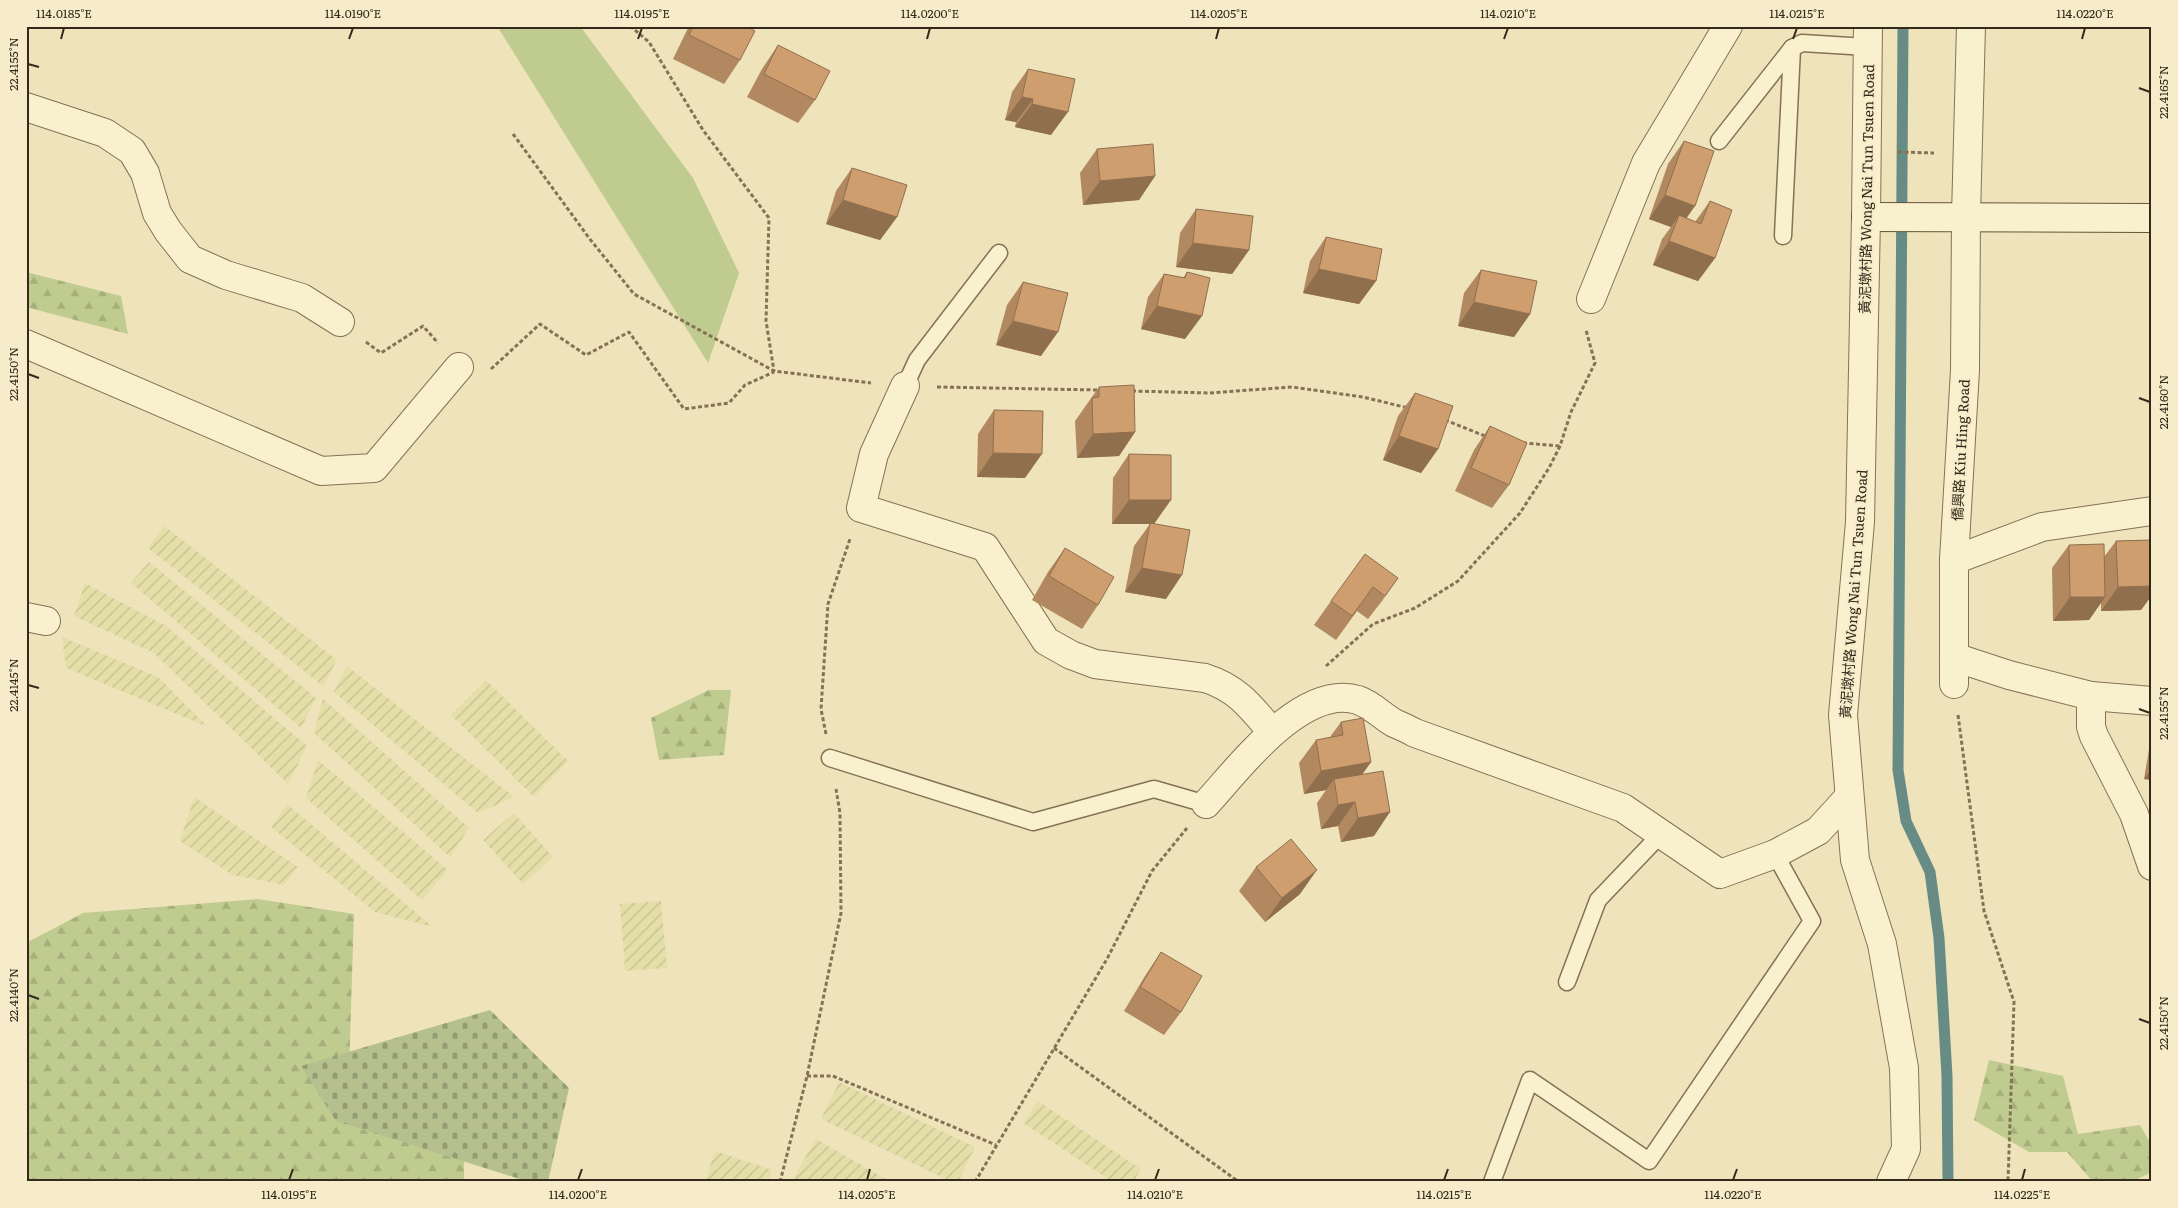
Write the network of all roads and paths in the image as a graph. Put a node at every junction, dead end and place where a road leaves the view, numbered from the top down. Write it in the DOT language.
graph roads {
  1 [pos="630,26"];
  2 [pos="1728,26"];
  3 [pos="1971,26"];
  4 [pos="1868,37"];
  5 [pos="1792,48"];
  6 [pos="26,107"];
  7 [pos="513,134"];
  8 [pos="1719,141"];
  9 [pos="1892,152"];
  10 [pos="1937,153"];
  11 [pos="1966,216"];
  12 [pos="1866,217"];
  13 [pos="2152,218"];
  14 [pos="1783,236"];
  15 [pos="999,253"];
  16 [pos="1591,299"];
  17 [pos="340,322"];
  18 [pos="26,344"];
  19 [pos="459,367"];
  20 [pos="774,371"];
  21 [pos="905,386"];
  22 [pos="1102,391"];
  23 [pos="1131,391"];
  24 [pos="1414,409"];
  25 [pos="1438,417"];
  26 [pos="1492,438"];
  27 [pos="1516,443"];
  28 [pos="1560,446"];
  29 [pos="861,508"];
  30 [pos="2152,511"];
  31 [pos="1954,560"];
  32 [pos="1954,658"];
  33 [pos="1320,673"];
  34 [pos="1954,684"];
  35 [pos="2091,696"];
  36 [pos="2152,701"];
  37 [pos="1272,732"];
  38 [pos="830,758"];
  39 [pos="1849,797"];
  40 [pos="1206,804"];
  41 [pos="1661,834"];
  42 [pos="1775,854"];
  43 [pos="2152,866"];
  44 [pos="1567,982"];
  45 [pos="1054,1048"];
  46 [pos="807,1076"];
  47 [pos="996,1145"];
  48 [pos="780,1182"];
  49 [pos="975,1182"];
  50 [pos="1239,1182"];
  51 [pos="1492,1182"];
  52 [pos="1891,1182"];
  53 [pos="2008,1182"];
  1 -- 20 [label="path"];
  2 -- 16 [label="street"];
  3 -- 11 [label="street, 僑興路 Kiu Hing Road"];
  4 -- 5 [label="lane"];
  4 -- 12 [label="street, 黃泥墩村路 Wong Nai Tun Tsuen Road"];
  5 -- 8 [label="lane"];
  5 -- 14 [label="lane"];
  6 -- 17 [label="street"];
  7 -- 20 [label="path"];
  9 -- 10 [label="path"];
  11 -- 12 [label="street"];
  11 -- 13 [label="street"];
  11 -- 31 [label="street, 僑興路 Kiu Hing Road"];
  12 -- 39 [label="street, 黃泥墩村路 Wong Nai Tun Tsuen Road"];
  15 -- 21 [label="lane"];
  16 -- 28 [label="path"];
  17 -- 19 [label="path"];
  18 -- 19 [label="street"];
  19 -- 20 [label="path"];
  20 -- 21 [label="path"];
  21 -- 22 [label="path"];
  21 -- 29 [label="street"];
  23 -- 24 [label="path"];
  25 -- 26 [label="path"];
  27 -- 28 [label="path"];
  28 -- 33 [label="path"];
  29 -- 37 [label="street"];
  29 -- 38 [label="path"];
  30 -- 31 [label="street"];
  31 -- 32 [label="street, 僑興路 Kiu Hing Road"];
  32 -- 34 [label="street, 僑興路 Kiu Hing Road"];
  32 -- 35 [label="street"];
  34 -- 53 [label="path"];
  35 -- 36 [label="street"];
  35 -- 43 [label="street"];
  37 -- 40 [label="street"];
  37 -- 41 [label="street"];
  38 -- 40 [label="lane"];
  38 -- 46 [label="path"];
  39 -- 42 [label="street"];
  39 -- 52 [label="street, 黃泥墩村路 Wong Nai Tun Tsuen Road"];
  40 -- 45 [label="path"];
  41 -- 42 [label="street"];
  41 -- 44 [label="lane"];
  42 -- 51 [label="lane"];
  45 -- 47 [label="path"];
  45 -- 50 [label="path"];
  46 -- 47 [label="path"];
  46 -- 48 [label="path"];
  47 -- 49 [label="path"];
}
